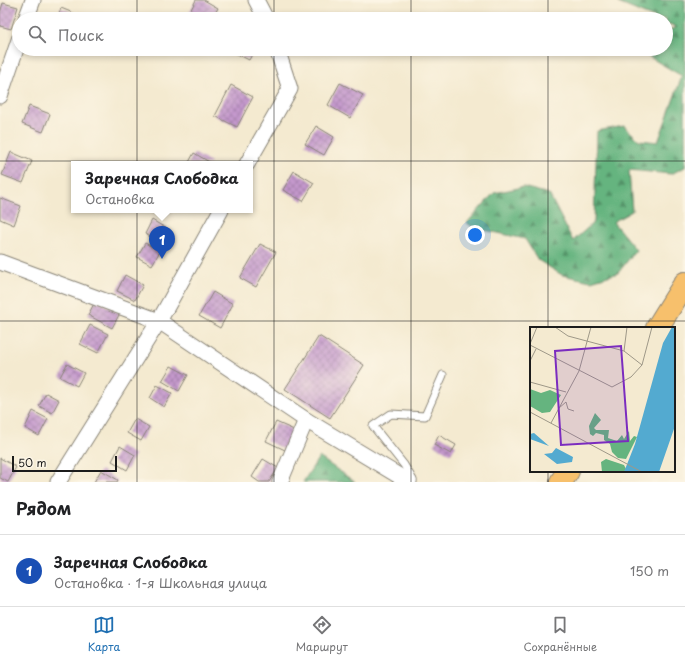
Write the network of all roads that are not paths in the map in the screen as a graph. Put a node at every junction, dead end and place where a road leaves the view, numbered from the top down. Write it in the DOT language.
graph roads {
  1 [pos="33,0"];
  2 [pos="256,0"];
  3 [pos="29,12"];
  4 [pos="262,12"];
  5 [pos="14,56"];
  6 [pos="278,56"];
  7 [pos="0,96"];
  8 [pos="249,161"];
  9 [pos="219,213"];
  10 [pos="0,262"];
  11 [pos="685,283"];
  12 [pos="158,321"];
  13 [pos="658,327"];
  14 [pos="443,375"];
  15 [pos="306,420"];
  16 [pos="567,472"];
  17 [pos="58,482"];
  18 [pos="280,482"];
  19 [pos="409,482"];
  20 [pos="414,482"];
  21 [pos="561,482"];
  1 -- 3 [label="street"];
  2 -- 4 [label="street"];
  5 -- 7 [label="street"];
  6 -- 8 [label="street"];
  9 -- 12 [label="street"];
  10 -- 12 [label="street"];
  11 -- 13 [label="main road"];
  12 -- 15 [label="street"];
  12 -- 17 [label="street"];
  14 -- 20 [label="lane"];
  15 -- 18 [label="street"];
  15 -- 19 [label="street"];
  16 -- 21 [label="main road"];
}
